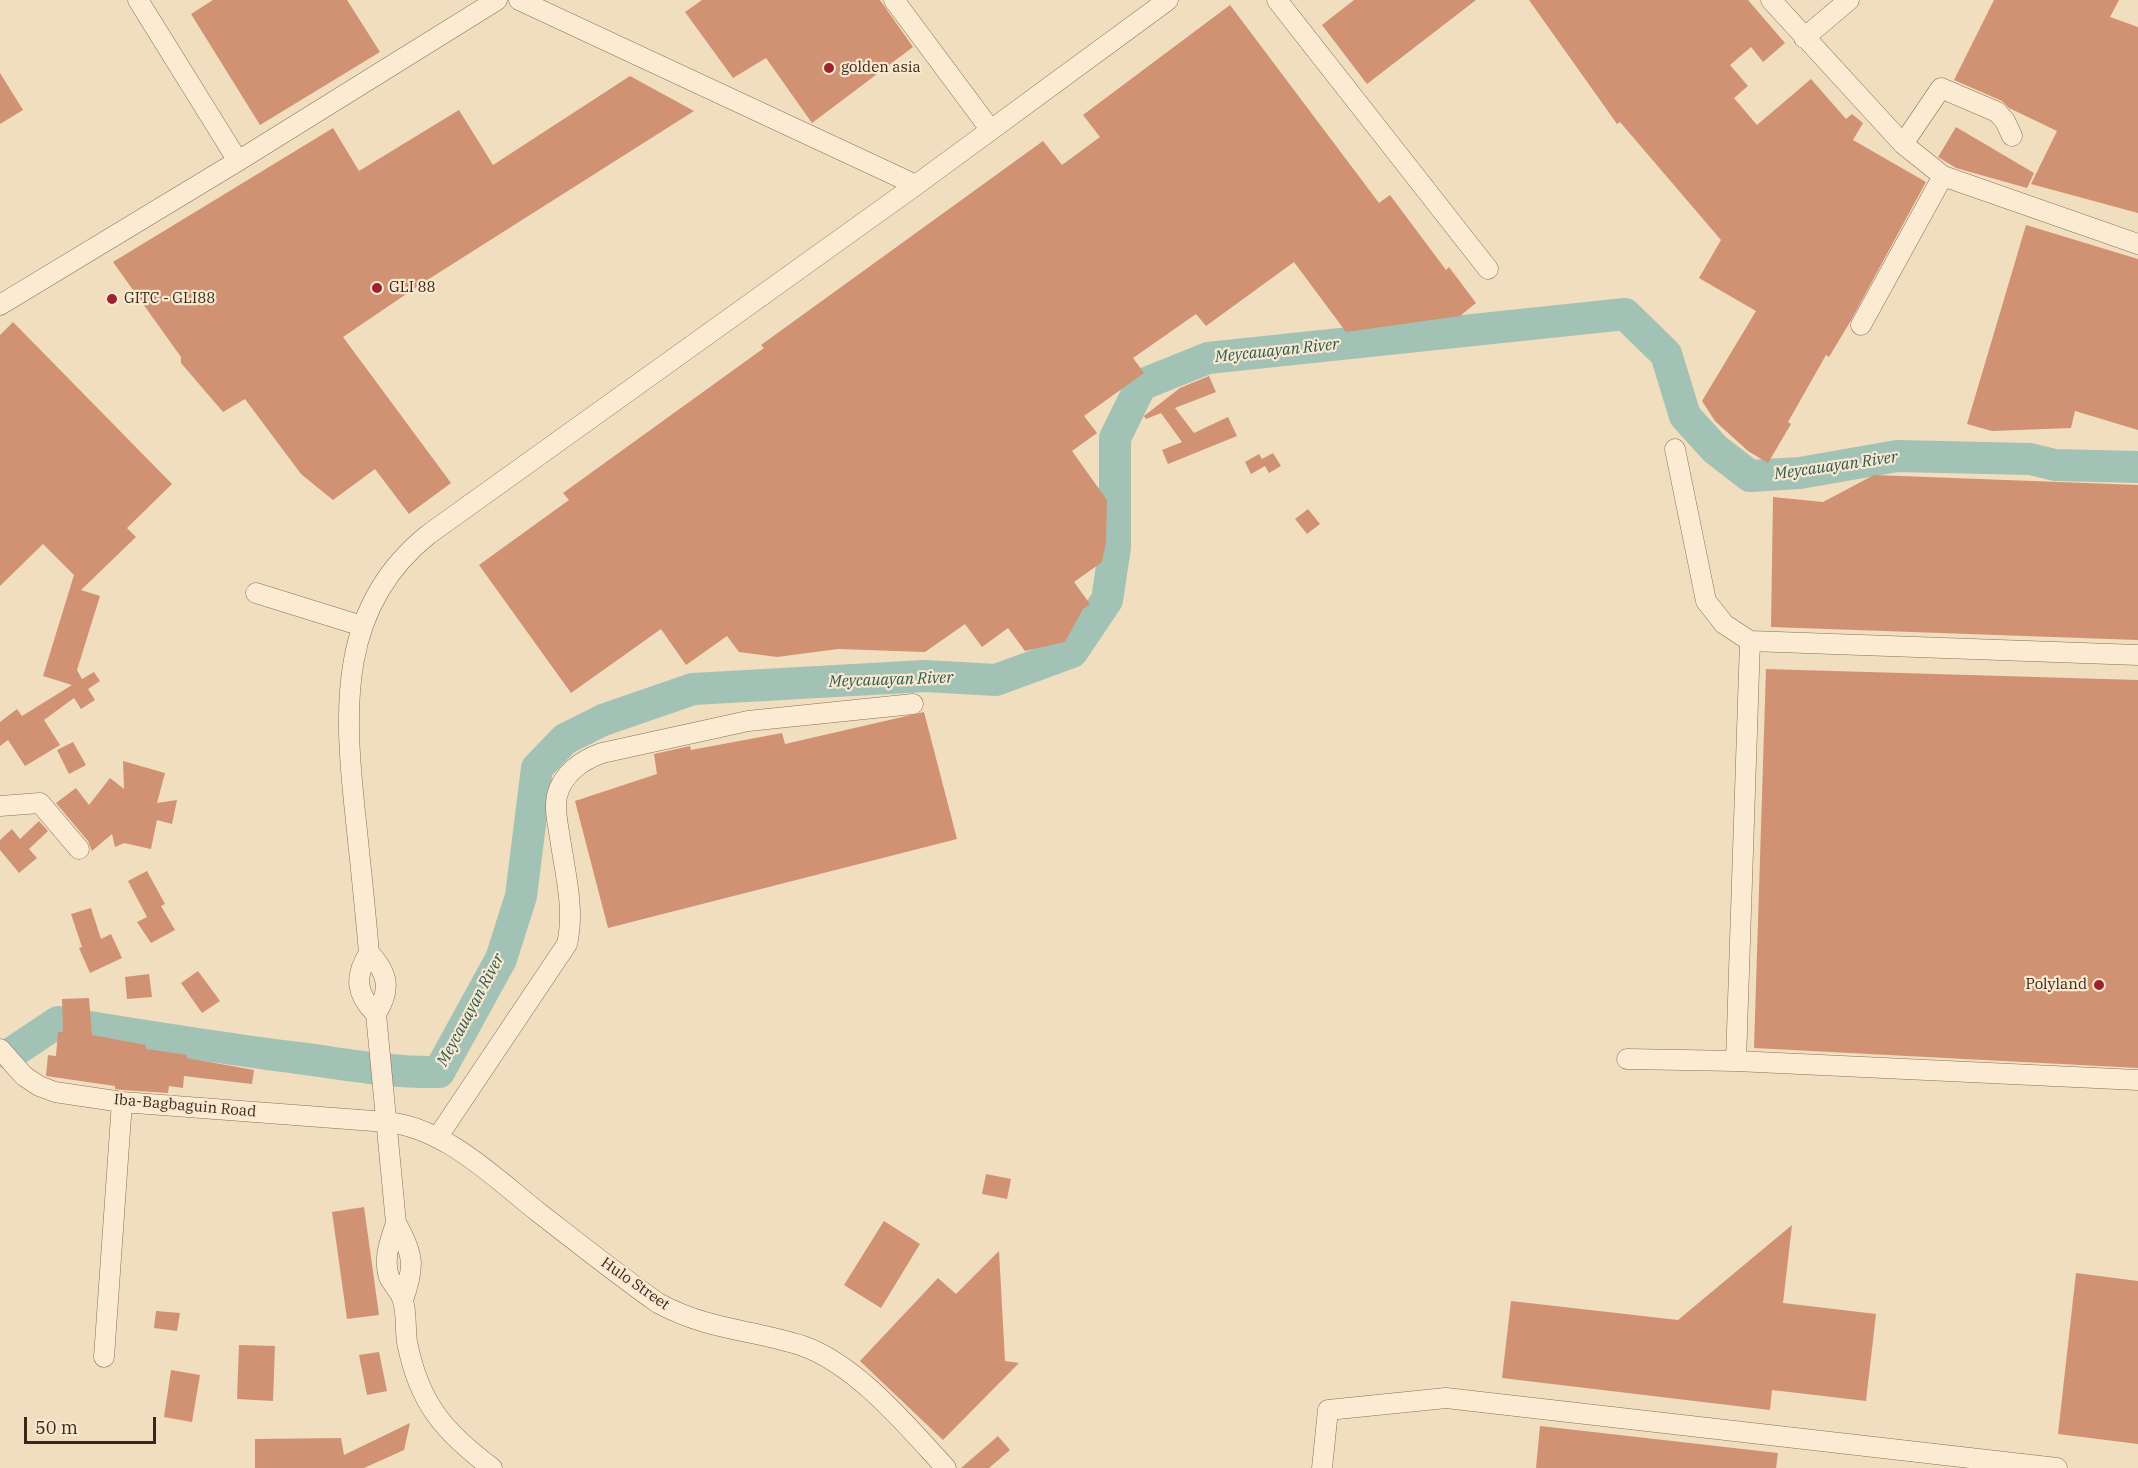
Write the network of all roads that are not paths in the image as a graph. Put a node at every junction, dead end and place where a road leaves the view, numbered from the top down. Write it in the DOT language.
graph roads {
  1 [pos="138,0"];
  2 [pos="497,0"];
  3 [pos="519,0"];
  4 [pos="894,0"];
  5 [pos="1168,0"];
  6 [pos="1277,0"];
  7 [pos="1772,0"];
  8 [pos="1850,0"];
  9 [pos="1804,38"];
  10 [pos="990,129"];
  11 [pos="2012,136"];
  12 [pos="1903,144"];
  13 [pos="238,161"];
  14 [pos="1943,176"];
  15 [pos="916,185"];
  16 [pos="2138,244"];
  17 [pos="1488,268"];
  18 [pos="0,304"];
  19 [pos="1861,325"];
  20 [pos="1675,449"];
  21 [pos="256,593"];
  22 [pos="362,626"];
  23 [pos="1750,641"];
  24 [pos="2138,655"];
  25 [pos="913,704"];
  26 [pos="0,806"];
  27 [pos="79,849"];
  28 [pos="0,1049"];
  29 [pos="1627,1059"];
  30 [pos="1736,1061"];
  31 [pos="2138,1080"];
  32 [pos="122,1102"];
  33 [pos="387,1122"];
  34 [pos="437,1138"];
  35 [pos="104,1357"];
  36 [pos="492,1468"];
  37 [pos="946,1468"];
  38 [pos="1322,1468"];
  39 [pos="2057,1468"];
  1 -- 13 [label="street"];
  2 -- 13 [label="street"];
  3 -- 15 [label="street"];
  4 -- 10 [label="street"];
  5 -- 10 [label="street"];
  6 -- 17 [label="street"];
  7 -- 9 [label="street"];
  8 -- 9 [label="street"];
  9 -- 12 [label="street"];
  10 -- 15 [label="street"];
  11 -- 12 [label="street"];
  12 -- 14 [label="street"];
  13 -- 18 [label="street"];
  14 -- 16 [label="street"];
  14 -- 19 [label="street"];
  15 -- 22 [label="street"];
  20 -- 23 [label="street"];
  21 -- 22 [label="street"];
  22 -- 33 [label="street"];
  23 -- 24 [label="street"];
  23 -- 30 [label="street"];
  25 -- 34 [label="street"];
  26 -- 27 [label="street"];
  28 -- 32 [label="street, Iba-Bagbaguin Road"];
  29 -- 30 [label="street"];
  30 -- 31 [label="street"];
  32 -- 33 [label="street, Iba-Bagbaguin Road"];
  32 -- 35 [label="street"];
  33 -- 34 [label="street, Hulo Street"];
  33 -- 36 [label="street"];
  34 -- 37 [label="street, Hulo Street"];
  38 -- 39 [label="street"];
}
